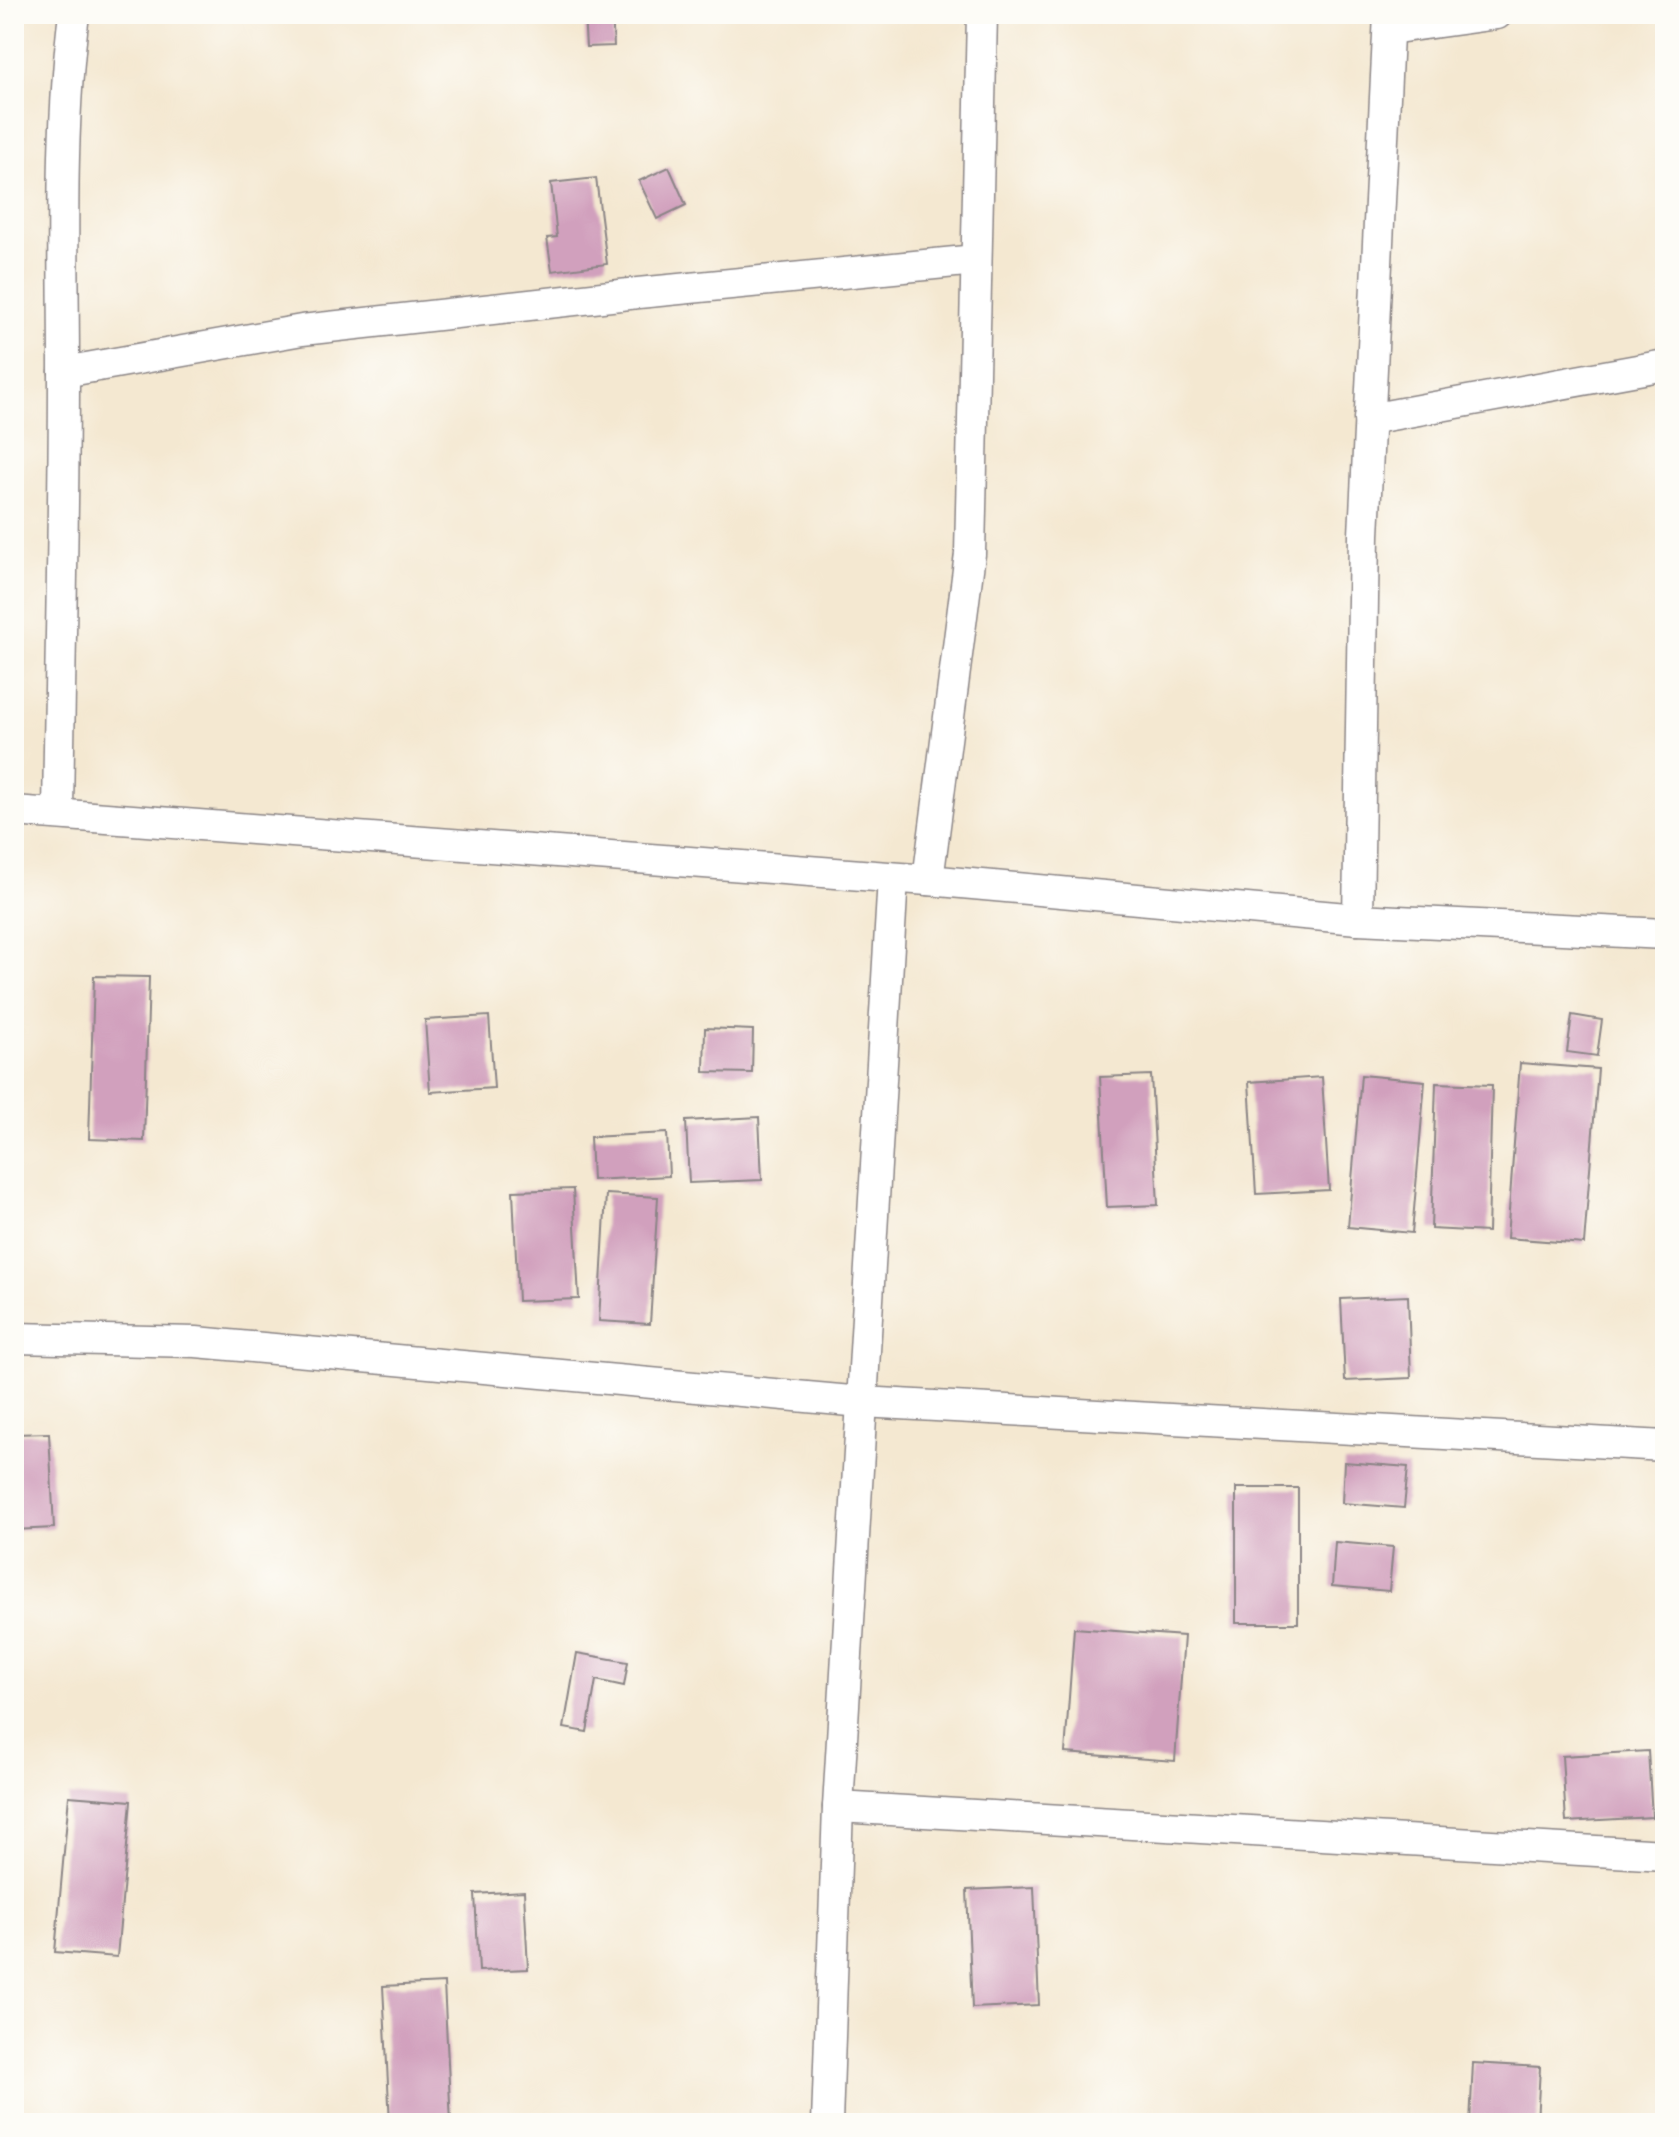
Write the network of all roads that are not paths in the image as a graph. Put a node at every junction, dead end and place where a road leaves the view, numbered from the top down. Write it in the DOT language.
graph roads {
  1 [pos="74,14"];
  2 [pos="982,14"];
  3 [pos="1497,14"];
  4 [pos="1389,22"];
  5 [pos="976,260"];
  6 [pos="1665,365"];
  7 [pos="64,372"];
  8 [pos="1369,419"];
  9 [pos="14,811"];
  10 [pos="58,813"];
  11 [pos="893,878"];
  12 [pos="928,880"];
  13 [pos="1358,919"];
  14 [pos="1665,934"];
  15 [pos="14,1338"];
  16 [pos="862,1402"];
  17 [pos="1665,1446"];
  18 [pos="838,1807"];
  19 [pos="1665,1855"];
  20 [pos="827,2123"];
  1 -- 7 [label="street"];
  2 -- 5 [label="street"];
  3 -- 4 [label="street"];
  4 -- 8 [label="street"];
  5 -- 7 [label="street"];
  5 -- 12 [label="street"];
  6 -- 8 [label="street"];
  7 -- 10 [label="street"];
  8 -- 13 [label="street"];
  9 -- 10 [label="street"];
  10 -- 11 [label="street"];
  11 -- 12 [label="street"];
  11 -- 16 [label="street"];
  12 -- 13 [label="street"];
  13 -- 14 [label="street"];
  15 -- 16 [label="street"];
  16 -- 17 [label="street"];
  16 -- 18 [label="street"];
  18 -- 19 [label="street"];
  18 -- 20 [label="street"];
}
